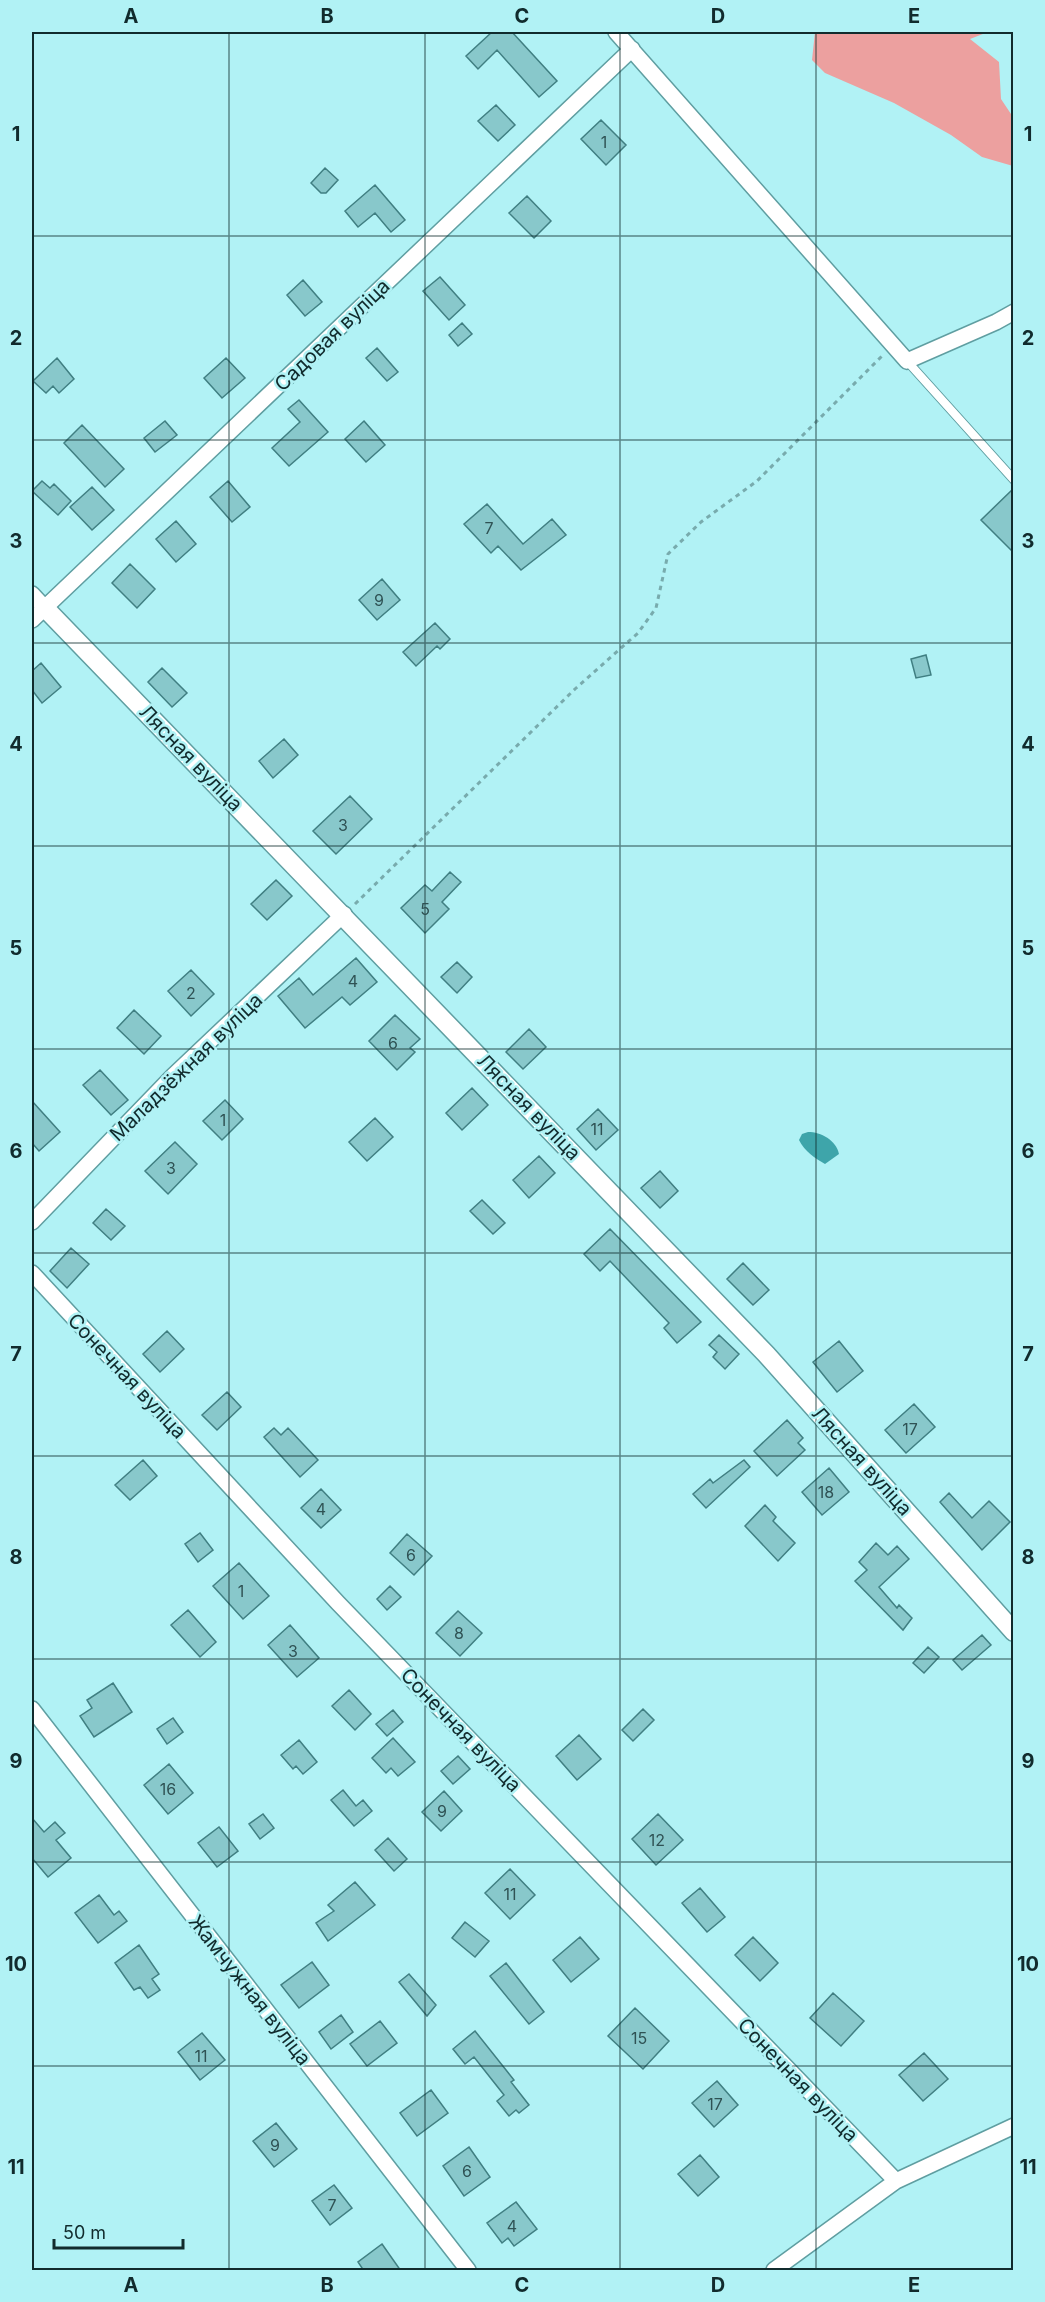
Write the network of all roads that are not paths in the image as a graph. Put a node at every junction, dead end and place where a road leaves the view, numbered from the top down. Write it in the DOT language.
graph roads {
  1 [pos="616,32"];
  2 [pos="632,49"];
  3 [pos="1014,312"];
  4 [pos="907,361"];
  5 [pos="1014,480"];
  6 [pos="32,594"];
  7 [pos="38,614"];
  8 [pos="344,915"];
  9 [pos="32,1222"];
  10 [pos="32,1273"];
  11 [pos="1014,1632"];
  12 [pos="32,1709"];
  13 [pos="1014,2126"];
  14 [pos="896,2181"];
  15 [pos="468,2271"];
  16 [pos="774,2271"];
  1 -- 2 [label="street"];
  2 -- 4 [label="street"];
  2 -- 7 [label="street, Садовая вуліца"];
  3 -- 4 [label="street"];
  4 -- 5 [label="lane"];
  6 -- 7 [label="street, Лясная вуліца"];
  7 -- 8 [label="street, Лясная вуліца"];
  8 -- 9 [label="street, Маладзёжная вуліца"];
  8 -- 11 [label="street, Лясная вуліца"];
  10 -- 14 [label="street, Сонечная вуліца"];
  12 -- 15 [label="street, Жамчужная вуліца"];
  13 -- 14 [label="street"];
  14 -- 16 [label="street"];
}
